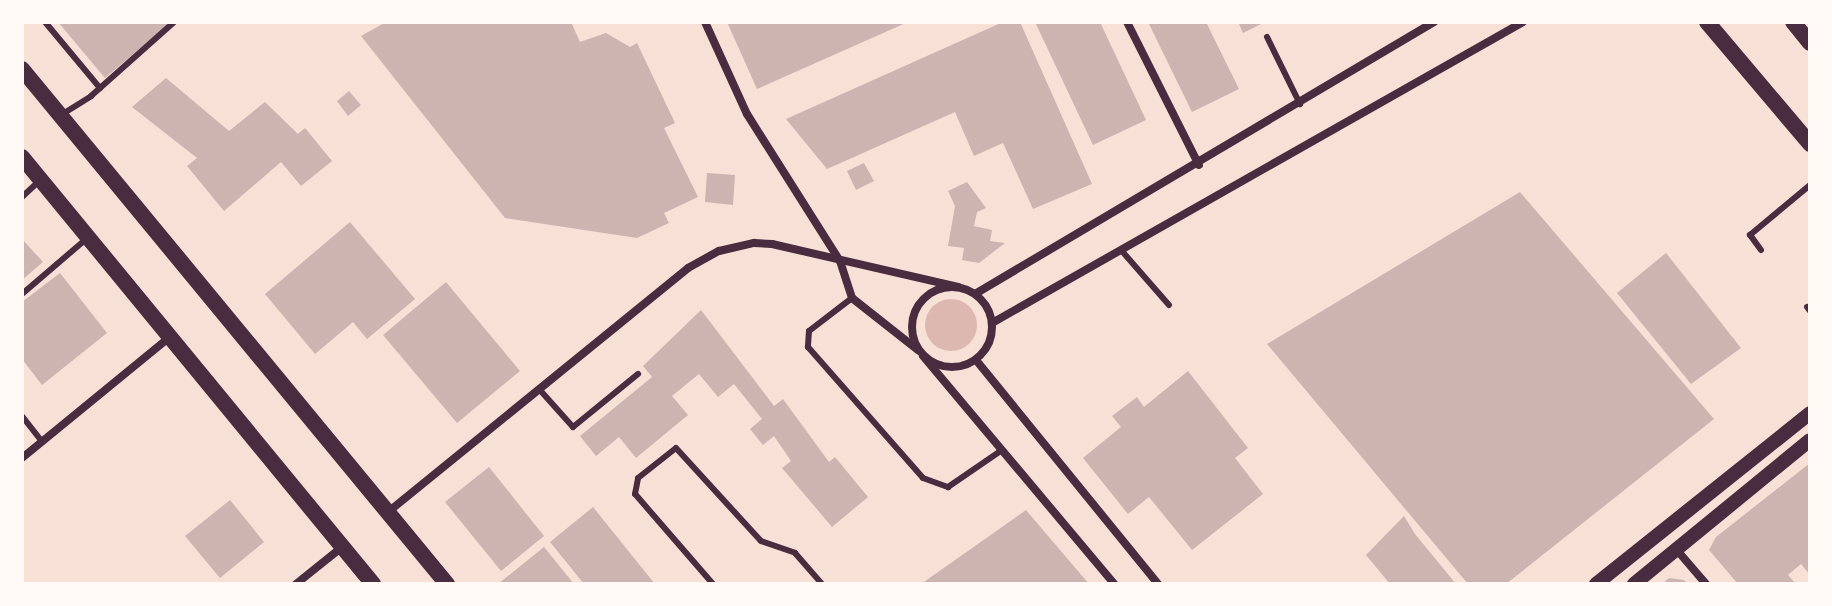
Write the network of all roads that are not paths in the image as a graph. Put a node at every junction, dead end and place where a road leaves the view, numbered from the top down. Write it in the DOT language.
graph roads {
  1 [pos="45,22"];
  2 [pos="174,22"];
  3 [pos="705,22"];
  4 [pos="1127,22"];
  5 [pos="1434,22"];
  6 [pos="1523,22"];
  7 [pos="1707,22"];
  8 [pos="1793,22"];
  9 [pos="1267,37"];
  10 [pos="1810,43"];
  11 [pos="22,69"];
  12 [pos="100,88"];
  13 [pos="1300,104"];
  14 [pos="61,115"];
  15 [pos="1810,144"];
  16 [pos="22,157"];
  17 [pos="1199,165"];
  18 [pos="40,179"];
  19 [pos="1810,185"];
  20 [pos="22,197"];
  21 [pos="88,237"];
  22 [pos="1121,250"];
  23 [pos="1761,250"];
  24 [pos="840,261"];
  25 [pos="958,287"];
  26 [pos="22,294"];
  27 [pos="975,294"];
  28 [pos="852,298"];
  29 [pos="1169,305"];
  30 [pos="992,323"];
  31 [pos="170,337"];
  32 [pos="921,353"];
  33 [pos="976,360"];
  34 [pos="638,374"];
  35 [pos="539,389"];
  36 [pos="1810,413"];
  37 [pos="22,416"];
  38 [pos="1810,440"];
  39 [pos="42,442"];
  40 [pos="1002,450"];
  41 [pos="22,458"];
  42 [pos="388,512"];
  43 [pos="342,547"];
  44 [pos="1676,549"];
  45 [pos="296,584"];
  46 [pos="373,584"];
  47 [pos="447,584"];
  48 [pos="713,584"];
  49 [pos="822,584"];
  50 [pos="1114,584"];
  51 [pos="1158,584"];
  52 [pos="1596,584"];
  53 [pos="1634,584"];
  54 [pos="1706,584"];
  1 -- 12 [label="lane"];
  2 -- 12 [label="lane"];
  3 -- 24 [label="street"];
  4 -- 17 [label="street"];
  5 -- 13 [label="street"];
  6 -- 22 [label="street"];
  7 -- 15 [label="main road"];
  8 -- 10 [label="main road"];
  9 -- 13 [label="lane"];
  11 -- 14 [label="main road"];
  12 -- 14 [label="lane"];
  13 -- 17 [label="street"];
  14 -- 42 [label="main road"];
  16 -- 18 [label="main road"];
  17 -- 27 [label="street"];
  18 -- 20 [label="lane"];
  18 -- 21 [label="main road"];
  19 -- 23 [label="lane"];
  21 -- 26 [label="lane"];
  21 -- 31 [label="main road"];
  22 -- 29 [label="lane"];
  22 -- 30 [label="street"];
  24 -- 25 [label="street"];
  24 -- 28 [label="street"];
  24 -- 35 [label="street"];
  25 -- 27 [label="street"];
  25 -- 32 [label="street"];
  27 -- 30 [label="street"];
  28 -- 32 [label="street"];
  28 -- 40 [label="lane"];
  30 -- 33 [label="street"];
  31 -- 39 [label="street"];
  31 -- 43 [label="main road"];
  32 -- 33 [label="street"];
  32 -- 40 [label="street"];
  33 -- 51 [label="street"];
  34 -- 35 [label="lane"];
  35 -- 42 [label="street"];
  36 -- 52 [label="street"];
  37 -- 39 [label="lane"];
  38 -- 44 [label="street"];
  39 -- 41 [label="street"];
  40 -- 50 [label="street"];
  42 -- 47 [label="main road"];
  43 -- 45 [label="street"];
  43 -- 46 [label="main road"];
  44 -- 53 [label="street"];
  44 -- 54 [label="street"];
  48 -- 49 [label="lane"];
}
